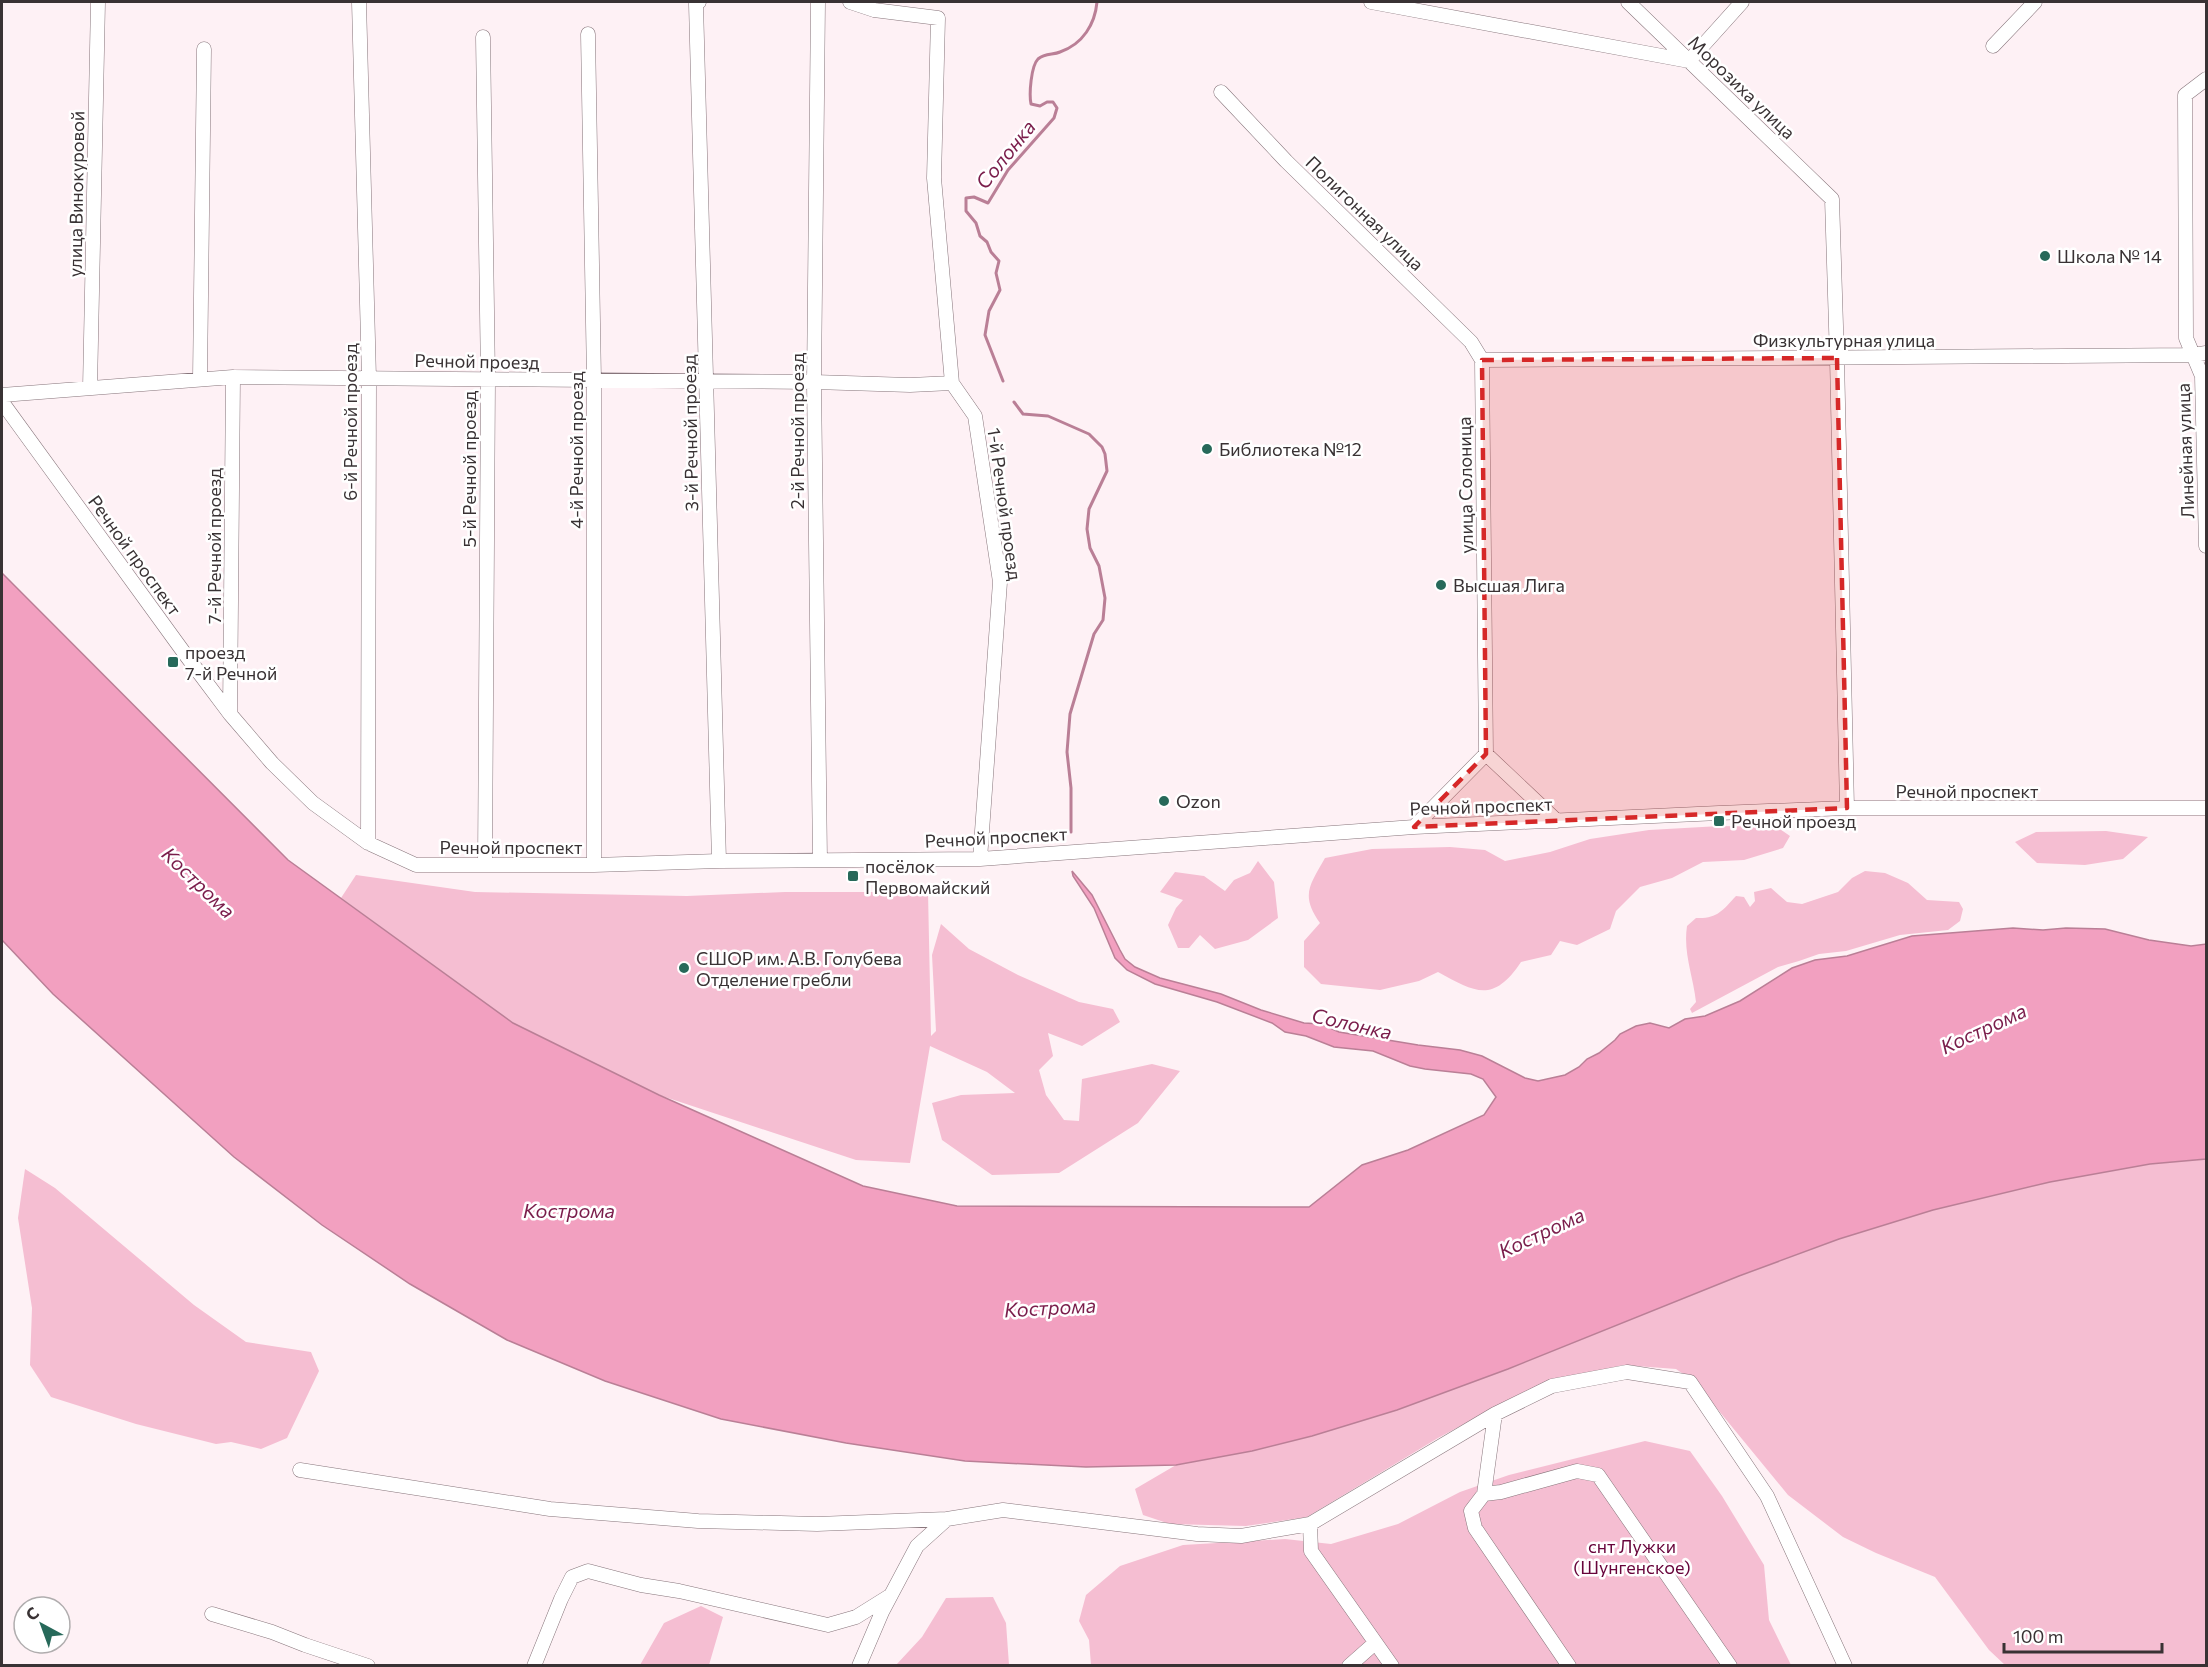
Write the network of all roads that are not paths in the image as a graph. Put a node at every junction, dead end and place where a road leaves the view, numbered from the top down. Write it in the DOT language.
graph roads {
  1 [pos="98,2"];
  2 [pos="359,2"];
  3 [pos="818,2"];
  4 [pos="850,2"];
  5 [pos="1371,2"];
  6 [pos="1628,2"];
  7 [pos="1742,2"];
  8 [pos="2035,2"];
  9 [pos="697,3"];
  10 [pos="588,34"];
  11 [pos="483,38"];
  12 [pos="1992,46"];
  13 [pos="204,50"];
  14 [pos="1689,61"];
  15 [pos="2206,79"];
  16 [pos="1221,92"];
  17 [pos="2200,354"];
  18 [pos="1837,358"];
  19 [pos="1482,360"];
  20 [pos="233,377"];
  21 [pos="369,378"];
  22 [pos="200,379"];
  23 [pos="488,379"];
  24 [pos="594,380"];
  25 [pos="706,381"];
  26 [pos="814,382"];
  27 [pos="952,383"];
  28 [pos="90,388"];
  29 [pos="2,395"];
  30 [pos="2,402"];
  31 [pos="2206,546"];
  32 [pos="230,714"];
  33 [pos="1486,754"];
  34 [pos="1847,808"];
  35 [pos="2206,808"];
  36 [pos="1557,821"];
  37 [pos="1414,826"];
  38 [pos="368,843"];
  39 [pos="980,859"];
  40 [pos="820,860"];
  41 [pos="719,861"];
  42 [pos="485,865"];
  43 [pos="594,865"];
  44 [pos="1495,1414"];
  45 [pos="300,1470"];
  46 [pos="1484,1494"];
  47 [pos="947,1519"];
  48 [pos="1310,1524"];
  49 [pos="890,1596"];
  50 [pos="212,1614"];
  51 [pos="1376,1643"];
  52 [pos="368,1665"];
  53 [pos="534,1665"];
  54 [pos="859,1665"];
  55 [pos="1349,1665"];
  56 [pos="1392,1665"];
  57 [pos="1569,1665"];
  58 [pos="1730,1665"];
  59 [pos="1845,1665"];
  1 -- 28 [label="street, улица Винокуровой"];
  2 -- 21 [label="street, 6-й Речной проезд"];
  3 -- 26 [label="street, 2-й Речной проезд"];
  4 -- 27 [label="street, 1-й Речной проезд"];
  5 -- 14 [label="street"];
  6 -- 14 [label="street, Морозиха улица"];
  7 -- 14 [label="street"];
  8 -- 12 [label="street"];
  9 -- 25 [label="street, 3-й Речной проезд"];
  10 -- 24 [label="street, 4-й Речной проезд"];
  11 -- 23 [label="street, 5-й Речной проезд"];
  13 -- 22 [label="street"];
  14 -- 18 [label="street, Морозиха улица"];
  15 -- 17 [label="street, Линейная улица"];
  16 -- 19 [label="street, Полигонная улица"];
  17 -- 18 [label="street, Физкультурная улица"];
  17 -- 31 [label="street, Линейная улица"];
  18 -- 19 [label="street, Физкультурная улица"];
  18 -- 34 [label="street"];
  19 -- 33 [label="street, улица Солоница"];
  20 -- 21 [label="street, Речной проезд"];
  20 -- 22 [label="street, Речной проезд"];
  20 -- 32 [label="street, 7-й Речной проезд"];
  21 -- 23 [label="street, Речной проезд"];
  21 -- 38 [label="street, 6-й Речной проезд"];
  22 -- 28 [label="street, Речной проезд"];
  23 -- 24 [label="street, Речной проезд"];
  23 -- 42 [label="street, 5-й Речной проезд"];
  24 -- 25 [label="street, Речной проезд"];
  24 -- 43 [label="street, 4-й Речной проезд"];
  25 -- 26 [label="street, Речной проезд"];
  25 -- 41 [label="street, 3-й Речной проезд"];
  26 -- 27 [label="street, Речной проезд"];
  26 -- 40 [label="street, 2-й Речной проезд"];
  27 -- 39 [label="street, 1-й Речной проезд"];
  28 -- 29 [label="street, Речной проезд"];
  30 -- 32 [label="street, Речной проспект"];
  32 -- 38 [label="street, Речной проспект"];
  33 -- 36 [label="street"];
  33 -- 37 [label="street"];
  34 -- 35 [label="street, Речной проспект"];
  34 -- 36 [label="street, Речной проспект"];
  36 -- 37 [label="street, Речной проспект"];
  37 -- 39 [label="street, Речной проспект"];
  38 -- 42 [label="street, Речной проспект"];
  39 -- 40 [label="street, Речной проспект"];
  40 -- 41 [label="street, Речной проспект"];
  41 -- 43 [label="street, Речной проспект"];
  42 -- 43 [label="street, Речной проспект"];
  44 -- 46 [label="street"];
  44 -- 48 [label="street"];
  44 -- 59 [label="street"];
  45 -- 47 [label="street"];
  46 -- 57 [label="street"];
  46 -- 58 [label="street"];
  47 -- 48 [label="street"];
  47 -- 49 [label="street"];
  48 -- 51 [label="street"];
  49 -- 53 [label="street"];
  49 -- 54 [label="street"];
  50 -- 52 [label="street"];
  51 -- 55 [label="street"];
  51 -- 56 [label="street"];
}
